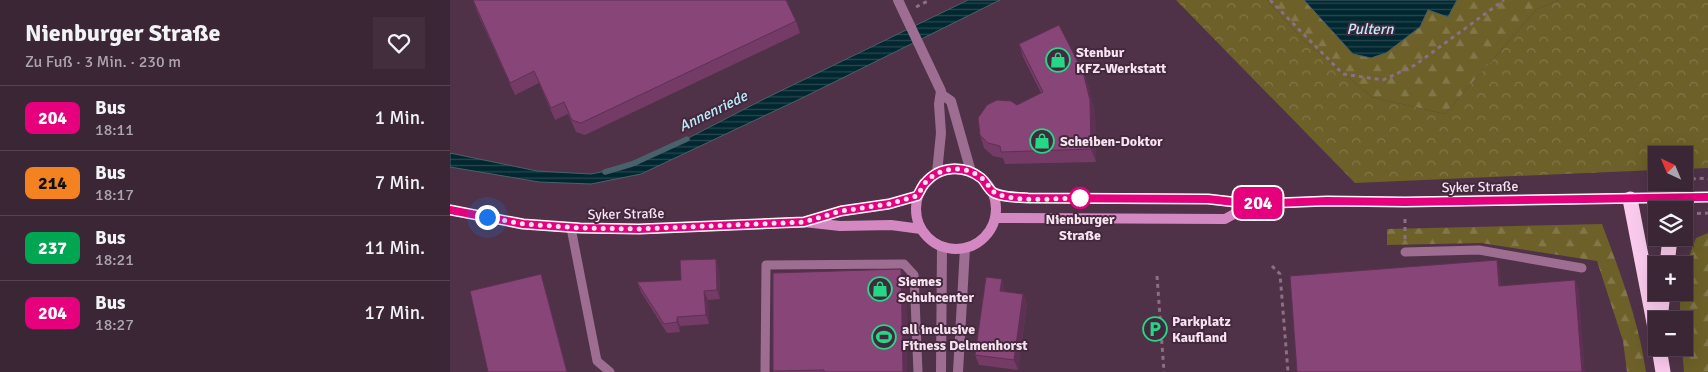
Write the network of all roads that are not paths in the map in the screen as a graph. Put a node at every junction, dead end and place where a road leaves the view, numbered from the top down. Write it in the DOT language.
graph roads {
  1 [pos="898,0"];
  2 [pos="941,94"];
  3 [pos="971,172"];
  4 [pos="937,173"];
  5 [pos="992,192"];
  6 [pos="917,196"];
  7 [pos="1708,197"];
  8 [pos="1630,199"];
  9 [pos="1649,201"];
  10 [pos="1690,201"];
  11 [pos="1252,204"];
  12 [pos="450,210"];
  13 [pos="995,218"];
  14 [pos="804,222"];
  15 [pos="571,228"];
  16 [pos="921,229"];
  17 [pos="942,247"];
  18 [pos="965,248"];
  19 [pos="1405,252"];
  20 [pos="1582,268"];
  21 [pos="1652,311"];
  22 [pos="1660,356"];
  23 [pos="610,372"];
  24 [pos="765,372"];
  25 [pos="918,372"];
  26 [pos="941,372"];
  27 [pos="958,372"];
  28 [pos="1663,372"];
  1 -- 2 [label="street"];
  2 -- 3 [label="street"];
  2 -- 4 [label="street"];
  3 -- 4 [label="main road"];
  3 -- 5 [label="main road"];
  4 -- 6 [label="main road"];
  5 -- 11 [label="main road, Syker Straße"];
  5 -- 13 [label="main road"];
  6 -- 14 [label="main road, Syker Straße"];
  6 -- 16 [label="main road"];
  7 -- 10 [label="main road, Syker Straße"];
  8 -- 9 [label="main road, Syker Straße"];
  8 -- 11 [label="main road, Syker Straße"];
  8 -- 21 [label="highway"];
  11 -- 13 [label="main road, Syker Straße"];
  12 -- 15 [label="main road, Syker Straße"];
  13 -- 18 [label="main road"];
  14 -- 15 [label="main road, Syker Straße"];
  14 -- 16 [label="main road, Syker Straße"];
  15 -- 23 [label="lane"];
  16 -- 17 [label="main road"];
  17 -- 18 [label="main road"];
  17 -- 26 [label="street"];
  18 -- 27 [label="street"];
  19 -- 20 [label="lane"];
  22 -- 28 [label="highway"];
  24 -- 25 [label="lane"];
}
